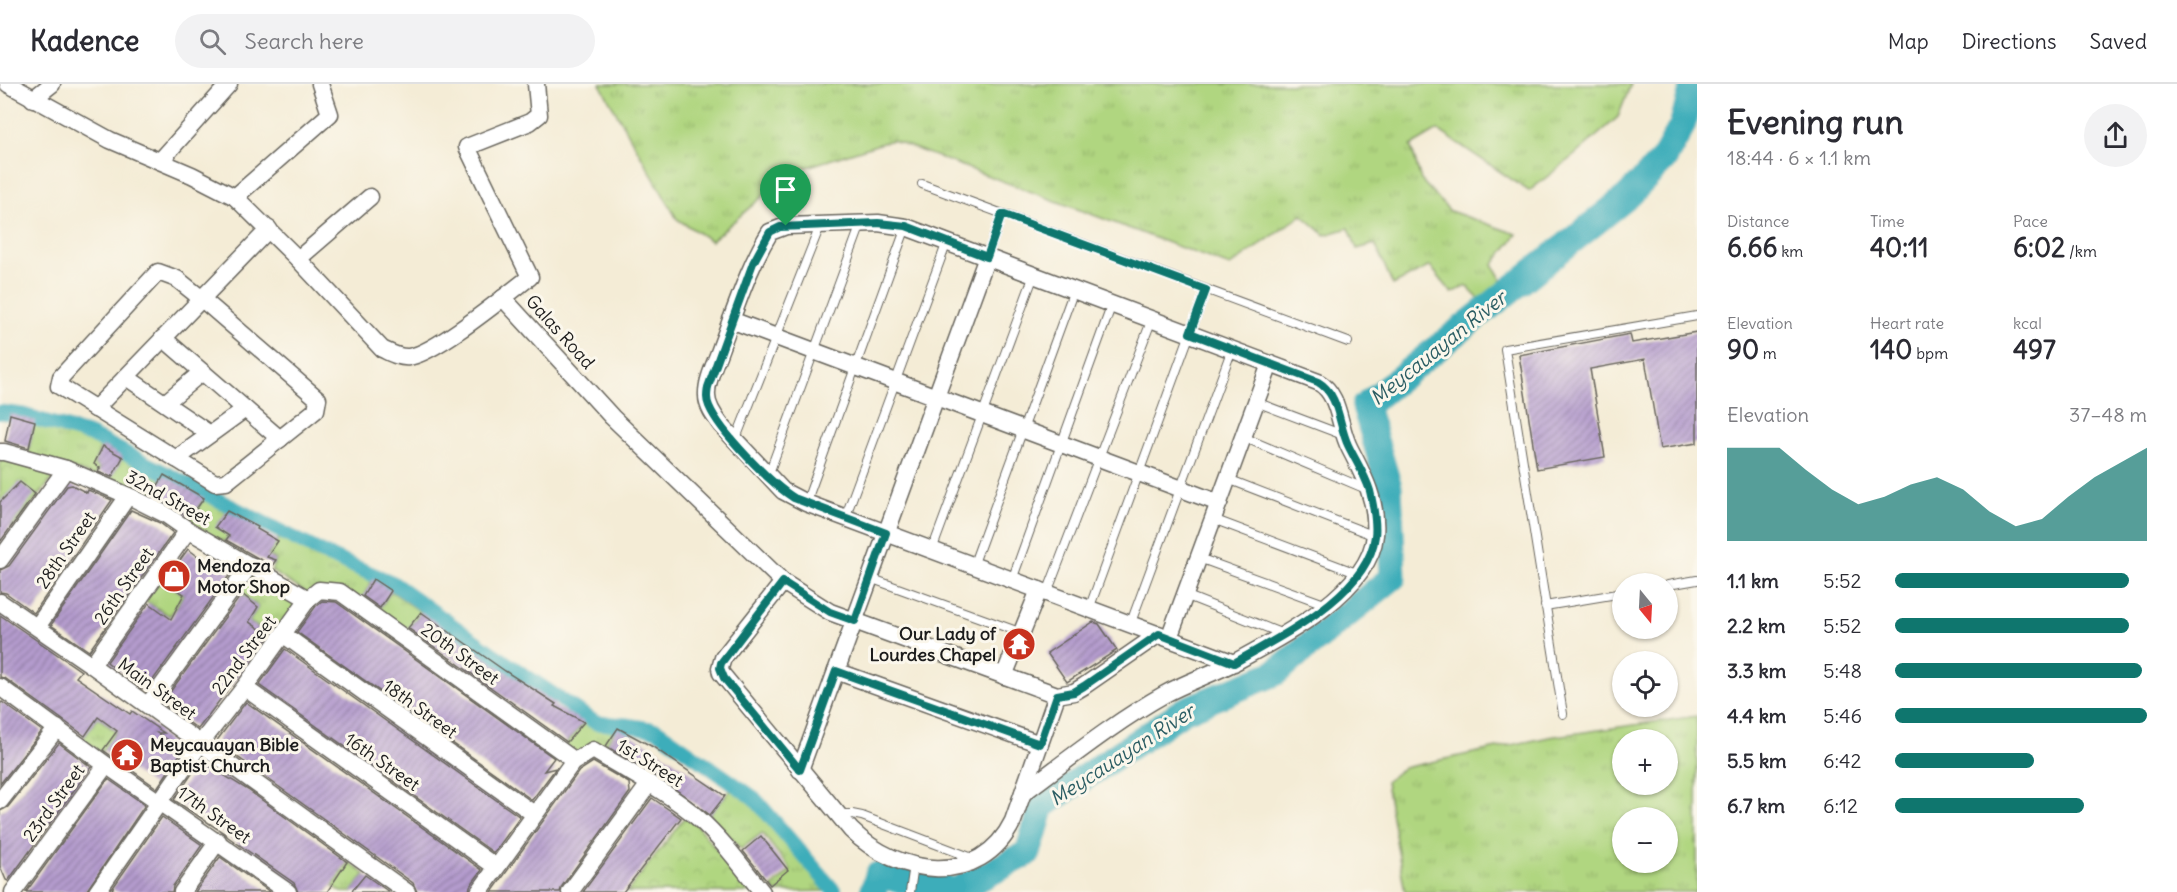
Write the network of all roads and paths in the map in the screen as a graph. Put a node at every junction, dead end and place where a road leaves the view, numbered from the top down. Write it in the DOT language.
graph roads {
  1 [pos="8,84"];
  2 [pos="52,84"];
  3 [pos="229,84"];
  4 [pos="320,84"];
  5 [pos="536,84"];
  6 [pos="33,99"];
  7 [pos="160,161"];
  8 [pos="922,184"];
  9 [pos="235,197"];
  10 [pos="370,197"];
  11 [pos="1002,214"];
  12 [pos="862,223"];
  13 [pos="820,226"];
  14 [pos="906,226"];
  15 [pos="269,230"];
  16 [pos="947,242"];
  17 [pos="987,257"];
  18 [pos="298,259"];
  19 [pos="1034,275"];
  20 [pos="1074,290"];
  21 [pos="1206,290"];
  22 [pos="503,298"];
  23 [pos="202,299"];
  24 [pos="1112,304"];
  25 [pos="1697,316"];
  26 [pos="1152,319"];
  27 [pos="731,320"];
  28 [pos="1190,333"];
  29 [pos="776,337"];
  30 [pos="163,339"];
  31 [pos="1348,342"];
  32 [pos="1232,349"];
  33 [pos="814,351"];
  34 [pos="1270,364"];
  35 [pos="855,366"];
  36 [pos="202,372"];
  37 [pos="126,377"];
  38 [pos="896,382"];
  39 [pos="936,397"];
  40 [pos="1256,402"];
  41 [pos="165,403"];
  42 [pos="95,409"];
  43 [pos="245,409"];
  44 [pos="982,414"];
  45 [pos="1023,430"];
  46 [pos="210,434"];
  47 [pos="1343,435"];
  48 [pos="1244,437"];
  49 [pos="279,439"];
  50 [pos="735,442"];
  51 [pos="1062,444"];
  52 [pos="0,452"];
  53 [pos="1099,458"];
  54 [pos="176,459"];
  55 [pos="66,469"];
  56 [pos="1139,473"];
  57 [pos="768,477"];
  58 [pos="1228,479"];
  59 [pos="1180,489"];
  60 [pos="1370,490"];
  61 [pos="128,496"];
  62 [pos="806,503"];
  63 [pos="1219,503"];
  64 [pos="845,518"];
  65 [pos="1213,519"];
  66 [pos="188,530"];
  67 [pos="886,533"];
  68 [pos="1375,536"];
  69 [pos="932,550"];
  70 [pos="1199,558"];
  71 [pos="0,560"];
  72 [pos="250,565"];
  73 [pos="973,566"];
  74 [pos="1359,574"];
  75 [pos="870,578"];
  76 [pos="1012,580"];
  77 [pos="1697,580"];
  78 [pos="783,582"];
  79 [pos="1678,583"];
  80 [pos="1043,592"];
  81 [pos="1612,594"];
  82 [pos="314,595"];
  83 [pos="1185,595"];
  84 [pos="0,602"];
  85 [pos="1327,605"];
  86 [pos="1545,606"];
  87 [pos="1089,609"];
  88 [pos="855,621"];
  89 [pos="1130,624"];
  90 [pos="37,627"];
  91 [pos="1022,633"];
  92 [pos="1283,634"];
  93 [pos="284,635"];
  94 [pos="1164,636"];
  95 [pos="1234,663"];
  96 [pos="92,665"];
  97 [pos="836,671"];
  98 [pos="1004,676"];
  99 [pos="245,688"];
  100 [pos="2,692"];
  101 [pos="1057,695"];
  102 [pos="148,705"];
  103 [pos="1563,714"];
  104 [pos="57,728"];
  105 [pos="200,744"];
  106 [pos="1040,744"];
  107 [pos="574,760"];
  108 [pos="106,765"];
  109 [pos="800,770"];
  110 [pos="650,784"];
  111 [pos="1023,793"];
  112 [pos="0,801"];
  113 [pos="160,802"];
  114 [pos="534,814"];
  115 [pos="837,814"];
  116 [pos="862,816"];
  117 [pos="851,830"];
  118 [pos="218,841"];
  119 [pos="978,860"];
  120 [pos="496,867"];
  121 [pos="913,869"];
  122 [pos="0,888"];
  123 [pos="3,892"];
  124 [pos="13,892"];
  125 [pos="97,892"];
  126 [pos="182,892"];
  127 [pos="288,892"];
  128 [pos="407,892"];
  129 [pos="478,892"];
  130 [pos="570,892"];
  131 [pos="762,892"];
  132 [pos="910,892"];
  1 -- 6 [label="street, Galas Road"];
  2 -- 6 [label="street"];
  3 -- 7 [label="street"];
  4 -- 9 [label="street"];
  5 -- 22 [label="street"];
  6 -- 7 [label="street, Galas Road"];
  7 -- 9 [label="street, Galas Road"];
  8 -- 11 [label="lane"];
  9 -- 15 [label="street, Galas Road"];
  10 -- 18 [label="street"];
  11 -- 17 [label="lane"];
  11 -- 21 [label="lane"];
  12 -- 13 [label="street"];
  12 -- 14 [label="street"];
  12 -- 33 [label="lane"];
  13 -- 27 [label="street"];
  13 -- 29 [label="lane"];
  14 -- 16 [label="street"];
  14 -- 35 [label="lane"];
  15 -- 18 [label="street, Galas Road"];
  15 -- 23 [label="street"];
  16 -- 17 [label="street"];
  16 -- 38 [label="lane"];
  17 -- 19 [label="street"];
  17 -- 39 [label="street"];
  18 -- 22 [label="street, Galas Road"];
  19 -- 20 [label="street"];
  19 -- 44 [label="lane"];
  20 -- 24 [label="street"];
  20 -- 45 [label="lane"];
  21 -- 28 [label="lane"];
  21 -- 31 [label="lane"];
  22 -- 78 [label="street, Galas Road"];
  23 -- 30 [label="street"];
  23 -- 42 [label="street"];
  23 -- 49 [label="street"];
  24 -- 26 [label="street"];
  24 -- 51 [label="lane"];
  25 -- 86 [label="lane"];
  26 -- 28 [label="street"];
  26 -- 53 [label="lane"];
  27 -- 29 [label="street"];
  27 -- 50 [label="street"];
  28 -- 32 [label="street"];
  28 -- 56 [label="lane"];
  29 -- 33 [label="street"];
  29 -- 50 [label="lane"];
  30 -- 36 [label="street"];
  30 -- 37 [label="street"];
  32 -- 34 [label="street"];
  32 -- 59 [label="lane"];
  33 -- 35 [label="street"];
  33 -- 57 [label="lane"];
  34 -- 40 [label="street"];
  34 -- 47 [label="street"];
  35 -- 38 [label="street"];
  35 -- 62 [label="lane"];
  36 -- 41 [label="street"];
  36 -- 43 [label="street"];
  37 -- 41 [label="street"];
  37 -- 42 [label="street"];
  38 -- 39 [label="street"];
  38 -- 64 [label="lane"];
  39 -- 44 [label="street"];
  39 -- 67 [label="street"];
  40 -- 47 [label="lane"];
  40 -- 48 [label="street"];
  41 -- 46 [label="street"];
  42 -- 54 [label="street"];
  43 -- 46 [label="street"];
  43 -- 49 [label="street"];
  44 -- 45 [label="street"];
  44 -- 69 [label="lane"];
  45 -- 51 [label="street"];
  45 -- 73 [label="lane"];
  46 -- 54 [label="street"];
  47 -- 60 [label="street"];
  48 -- 58 [label="street"];
  48 -- 60 [label="lane"];
  49 -- 54 [label="street"];
  50 -- 57 [label="street"];
  51 -- 53 [label="street"];
  51 -- 76 [label="lane"];
  52 -- 55 [label="street, 32nd Street"];
  53 -- 56 [label="street"];
  53 -- 80 [label="lane"];
  55 -- 61 [label="street, 32nd Street"];
  55 -- 71 [label="street"];
  56 -- 59 [label="street"];
  56 -- 87 [label="lane"];
  57 -- 62 [label="street"];
  58 -- 63 [label="street"];
  58 -- 68 [label="lane"];
  59 -- 63 [label="street"];
  59 -- 89 [label="lane"];
  60 -- 68 [label="street"];
  61 -- 66 [label="street, 32nd Street"];
  61 -- 90 [label="street, 28th Street"];
  62 -- 64 [label="street"];
  63 -- 65 [label="street"];
  64 -- 67 [label="street"];
  65 -- 70 [label="street"];
  65 -- 74 [label="lane"];
  66 -- 72 [label="street, 32nd Street"];
  66 -- 96 [label="street, 26th Street"];
  67 -- 69 [label="street"];
  67 -- 75 [label="street"];
  68 -- 74 [label="street"];
  69 -- 73 [label="street"];
  70 -- 83 [label="street"];
  70 -- 85 [label="lane"];
  72 -- 82 [label="street, 32nd Street"];
  72 -- 102 [label="street"];
  73 -- 76 [label="street"];
  74 -- 85 [label="street"];
  75 -- 88 [label="street"];
  75 -- 91 [label="lane"];
  76 -- 80 [label="street"];
  77 -- 79 [label="lane"];
  78 -- 88 [label="street, Galas Road"];
  78 -- 109 [label="street"];
  80 -- 87 [label="street"];
  80 -- 91 [label="street"];
  81 -- 86 [label="lane"];
  82 -- 93 [label="street, 22nd Street"];
  82 -- 107 [label="street, 20th Street"];
  83 -- 92 [label="lane"];
  83 -- 94 [label="street"];
  84 -- 90 [label="street, Main Street"];
  85 -- 92 [label="street"];
  86 -- 103 [label="lane"];
  87 -- 89 [label="street"];
  88 -- 97 [label="street"];
  88 -- 98 [label="street, Galas Road"];
  89 -- 94 [label="street"];
  90 -- 96 [label="street, Main Street"];
  91 -- 98 [label="street"];
  92 -- 95 [label="street"];
  93 -- 99 [label="street, 22nd Street"];
  93 -- 114 [label="street, 18th Street"];
  94 -- 95 [label="street"];
  94 -- 101 [label="street"];
  95 -- 111 [label="street"];
  96 -- 102 [label="street, Main Street"];
  97 -- 106 [label="street"];
  97 -- 109 [label="street"];
  98 -- 101 [label="street, Galas Road"];
  99 -- 105 [label="street, 22nd Street"];
  99 -- 120 [label="street, 16th Street"];
  100 -- 104 [label="street, 17th Street"];
  101 -- 106 [label="street"];
  102 -- 105 [label="street, Main Street"];
  104 -- 108 [label="street, 17th Street"];
  104 -- 112 [label="street"];
  105 -- 113 [label="street, 22nd Street"];
  105 -- 128 [label="street, Main Street"];
  106 -- 111 [label="street"];
  107 -- 110 [label="street, 1st Street"];
  107 -- 114 [label="street"];
  108 -- 113 [label="street, 17th Street"];
  108 -- 124 [label="street, 23rd Street"];
  109 -- 115 [label="street"];
  110 -- 130 [label="street"];
  110 -- 131 [label="street, 1st Street"];
  111 -- 119 [label="street"];
  113 -- 118 [label="street, 17th Street"];
  113 -- 125 [label="street, 22nd Street"];
  114 -- 120 [label="street"];
  115 -- 116 [label="lane"];
  115 -- 117 [label="street"];
  116 -- 117 [label="lane"];
  116 -- 119 [label="lane"];
  117 -- 121 [label="street"];
  118 -- 126 [label="street"];
  118 -- 127 [label="street, 17th Street"];
  119 -- 121 [label="street"];
  120 -- 129 [label="street"];
  121 -- 132 [label="lane"];
  122 -- 123 [label="street"];
}
